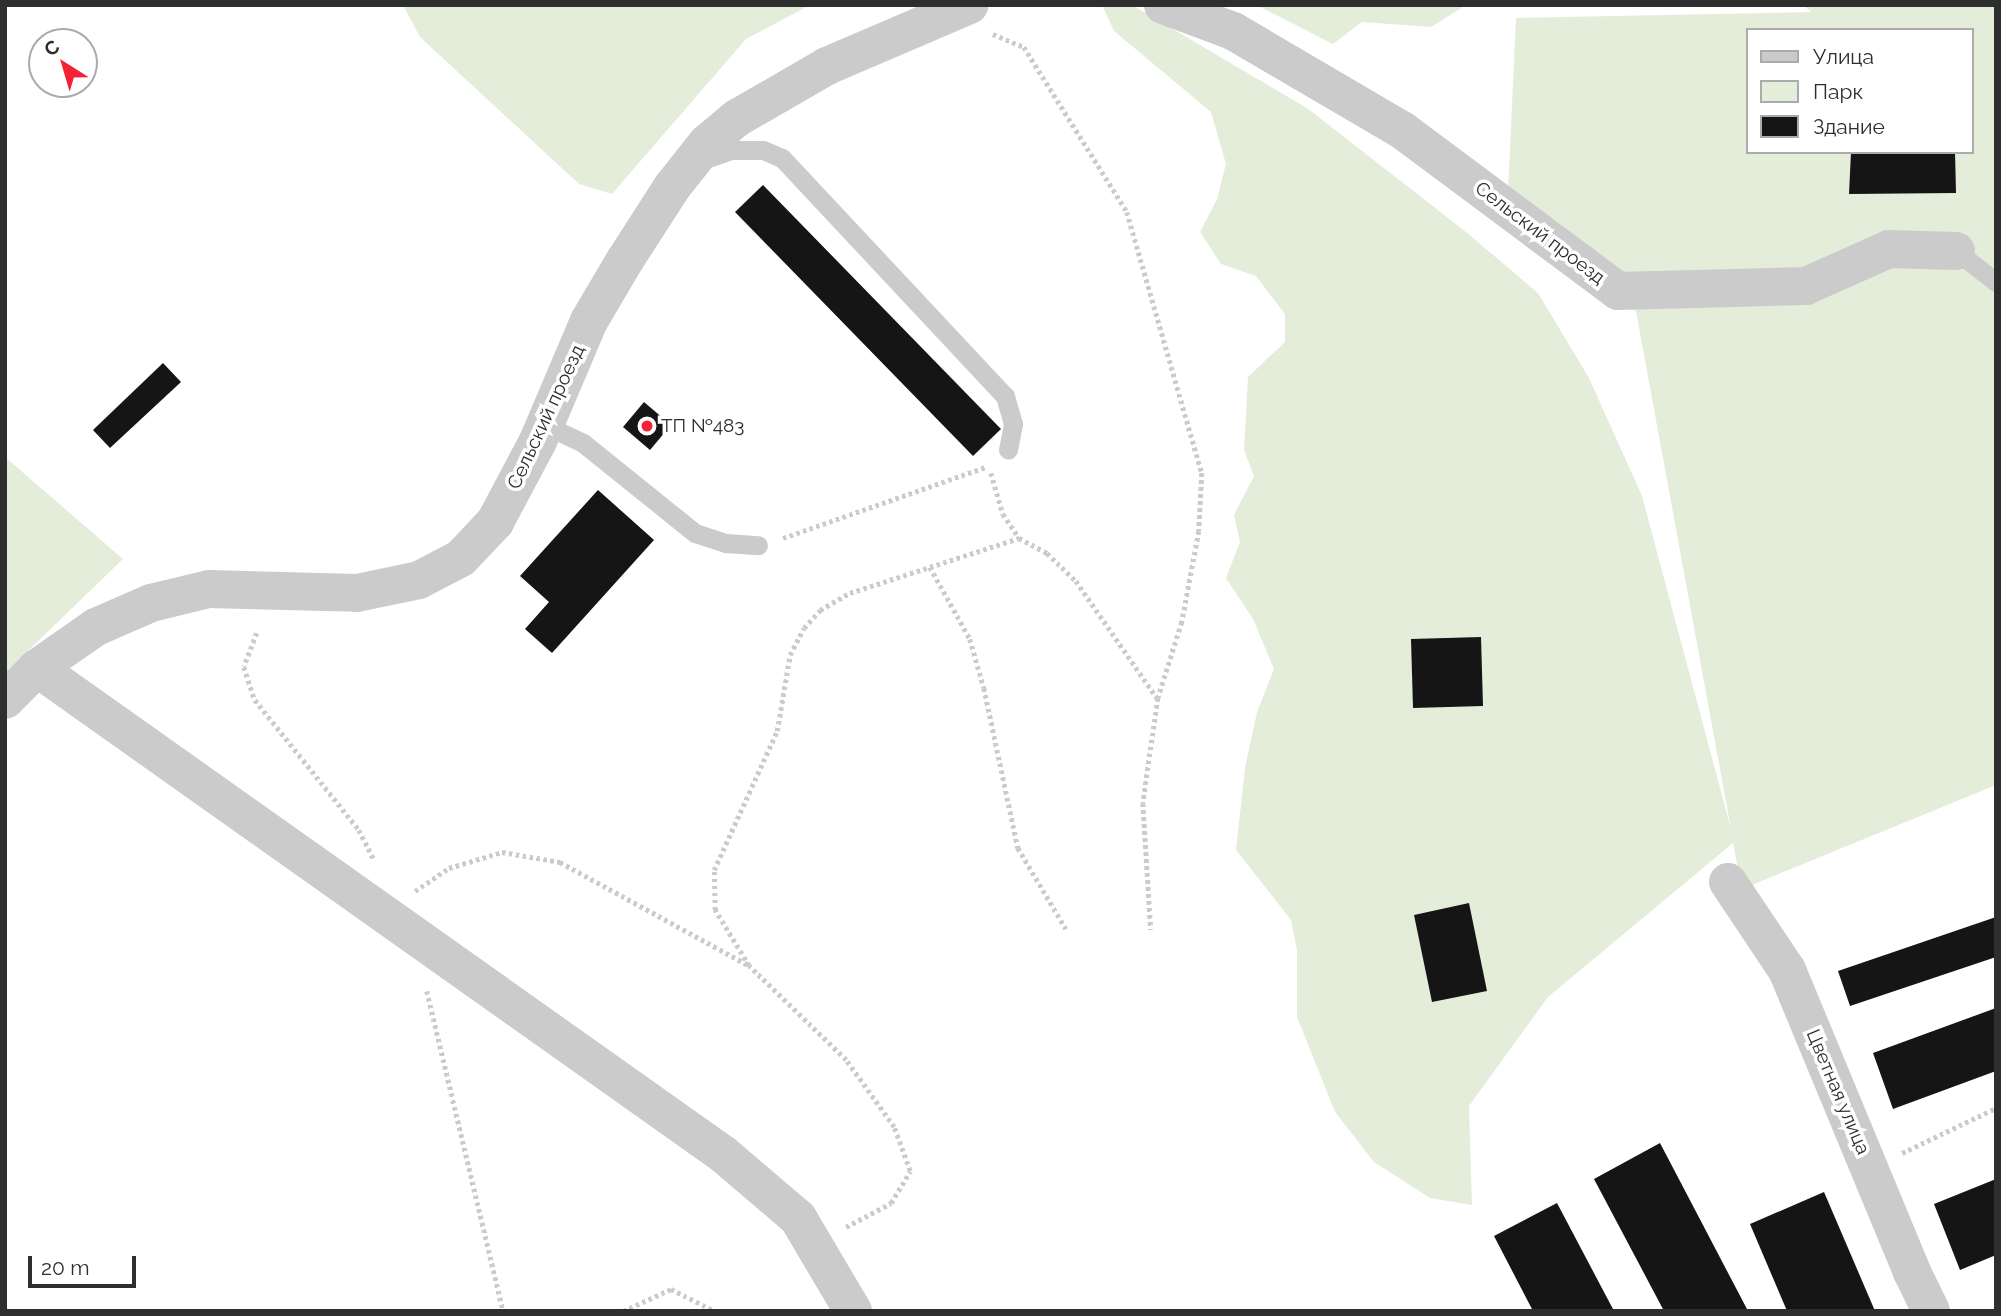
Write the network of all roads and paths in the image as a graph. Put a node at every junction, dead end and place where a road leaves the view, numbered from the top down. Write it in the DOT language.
graph roads {
  1 [pos="1163,5"];
  2 [pos="958,10"];
  3 [pos="690,164"];
  4 [pos="1956,250"];
  5 [pos="1996,282"];
  6 [pos="545,425"];
  7 [pos="1009,450"];
  8 [pos="1019,538"];
  9 [pos="758,545"];
  10 [pos="930,567"];
  11 [pos="37,668"];
  12 [pos="1158,698"];
  13 [pos="5,700"];
  14 [pos="1728,883"];
  15 [pos="408,896"];
  16 [pos="1066,929"];
  17 [pos="1152,930"];
  18 [pos="749,966"];
  19 [pos="1996,1108"];
  20 [pos="1869,1168"];
  21 [pos="814,1244"];
  22 [pos="623,1311"];
  23 [pos="715,1311"];
  24 [pos="853,1311"];
  25 [pos="1931,1311"];
  1 -- 4 [label="street, Сельский проезд"];
  2 -- 3 [label="street, Сельский проезд"];
  2 -- 12 [label="path"];
  3 -- 6 [label="street, Сельский проезд"];
  3 -- 7 [label="lane"];
  4 -- 5 [label="lane"];
  6 -- 9 [label="lane"];
  6 -- 11 [label="street, Сельский проезд"];
  8 -- 9 [label="path"];
  8 -- 10 [label="path"];
  8 -- 12 [label="path"];
  10 -- 16 [label="path"];
  10 -- 18 [label="path"];
  11 -- 13 [label="street, Сельский проезд"];
  11 -- 21 [label="street"];
  12 -- 17 [label="path"];
  14 -- 20 [label="street, Цветная улица"];
  15 -- 18 [label="path"];
  18 -- 21 [label="path"];
  19 -- 20 [label="path"];
  20 -- 25 [label="street, Цветная улица"];
  21 -- 24 [label="street"];
  22 -- 23 [label="path"];
}
